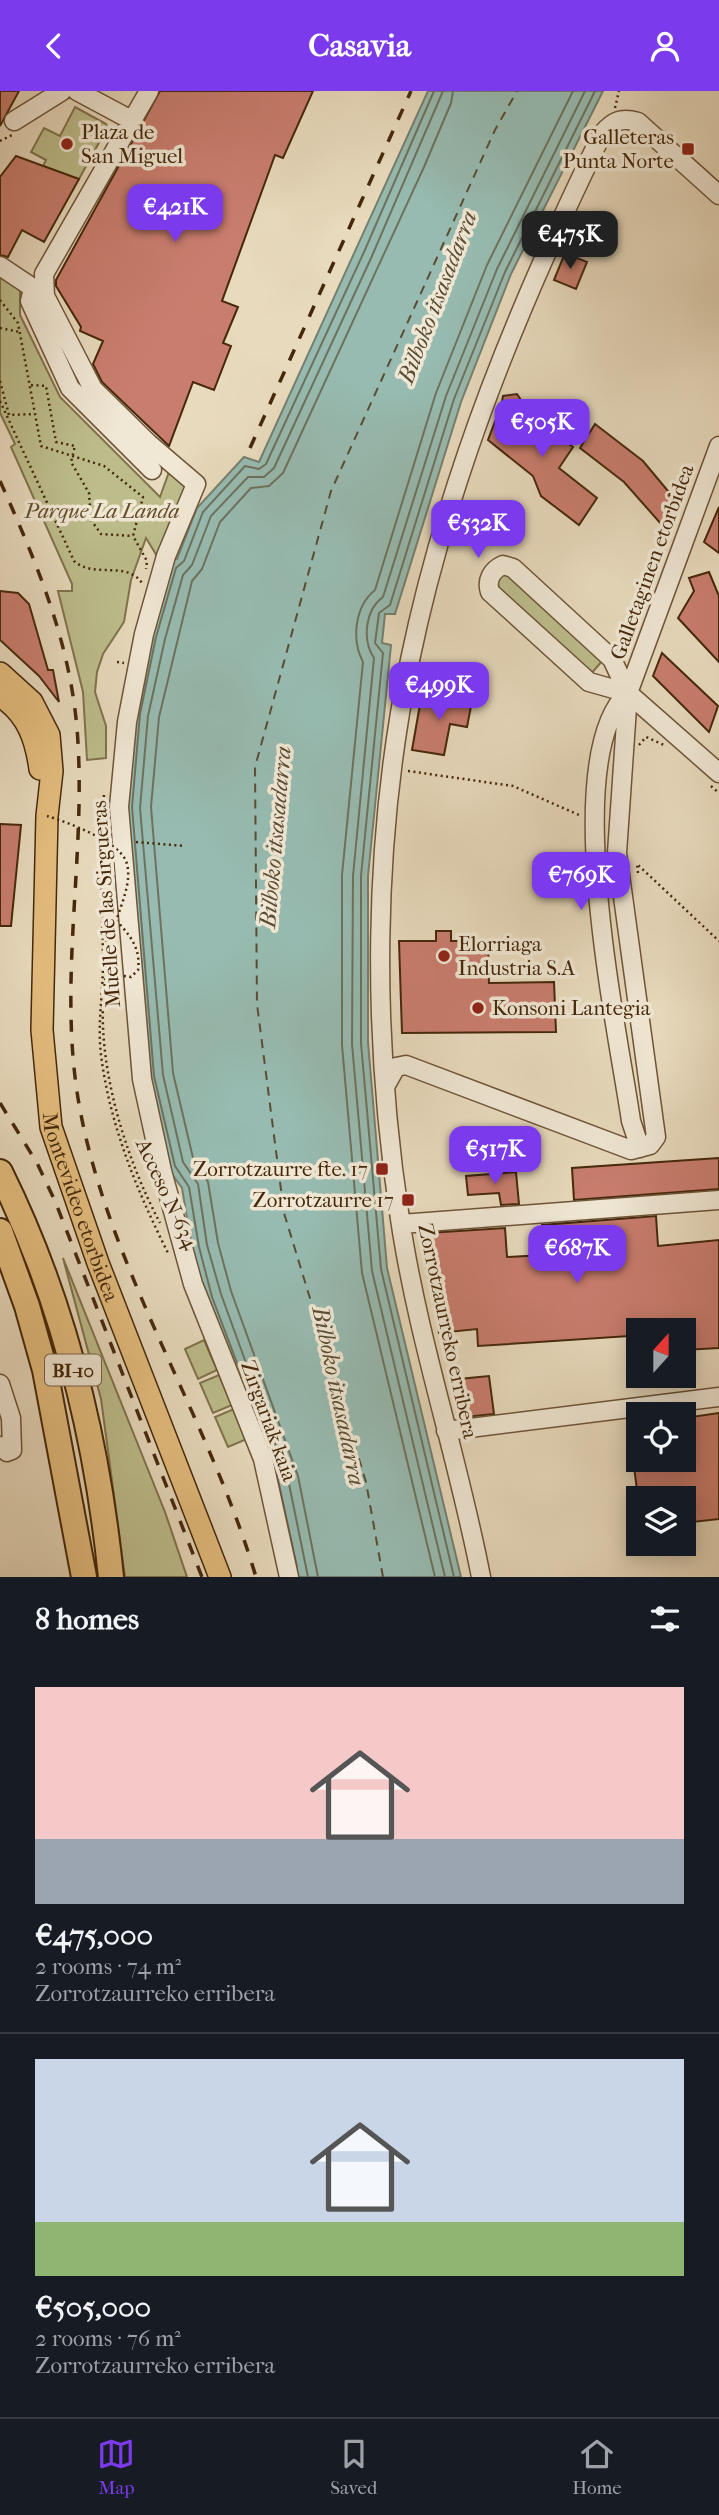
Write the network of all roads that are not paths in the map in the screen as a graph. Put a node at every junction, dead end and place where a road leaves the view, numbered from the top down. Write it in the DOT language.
graph roads {
  1 [pos="62,91"];
  2 [pos="77,91"];
  3 [pos="149,91"];
  4 [pos="133,121"];
  5 [pos="15,125"];
  6 [pos="719,195"];
  7 [pos="0,266"];
  8 [pos="39,293"];
  9 [pos="719,446"];
  10 [pos="152,470"];
  11 [pos="0,673"];
  12 [pos="628,693"];
  13 [pos="0,696"];
  14 [pos="715,779"];
  15 [pos="47,816"];
  16 [pos="384,1051"];
  17 [pos="401,1066"];
  18 [pos="386,1085"];
  19 [pos="640,1148"];
  20 [pos="0,1172"];
  21 [pos="719,1200"];
  22 [pos="401,1224"];
  23 [pos="0,1231"];
  24 [pos="193,1285"];
  25 [pos="0,1384"];
  26 [pos="719,1397"];
  27 [pos="446,1431"];
  28 [pos="0,1446"];
  29 [pos="84,1577"];
  30 [pos="111,1577"];
  31 [pos="220,1577"];
  32 [pos="289,1577"];
  33 [pos="481,1577"];
  1 -- 5 [label="street"];
  2 -- 4 [label="street"];
  3 -- 4 [label="street"];
  4 -- 8 [label="street"];
  6 -- 16 [label="street, Zorrotzaurreko erribera"];
  7 -- 8 [label="street"];
  8 -- 10 [label="street"];
  8 -- 24 [label="street, Muelle de las Sirgueras"];
  9 -- 12 [label="street, Galletaginen etorbidea"];
  11 -- 15 [label="main road, Montevideo etorbidea"];
  12 -- 12 [label="street"];
  12 -- 14 [label="street"];
  12 -- 19 [label="street, Galletaginen etorbidea"];
  12 -- 19 [label="street, Galletaginen etorbidea"];
  13 -- 15 [label="main road, Montevideo etorbidea"];
  15 -- 31 [label="main road, Montevideo etorbidea"];
  16 -- 17 [label="street"];
  16 -- 18 [label="street, Zorrotzaurreko erribera"];
  17 -- 18 [label="street"];
  17 -- 19 [label="street"];
  18 -- 22 [label="street, Zorrotzaurreko erribera"];
  20 -- 30 [label="highway, BI-10"];
  21 -- 22 [label="street"];
  22 -- 27 [label="street, Zorrotzaurreko erribera"];
  23 -- 29 [label="highway, BI-10"];
  24 -- 32 [label="street, Zirgariak kaia"];
  25 -- 28 [label="street"];
  26 -- 27 [label="street"];
  27 -- 33 [label="street, Zorrotzaurreko erribera"];
}
